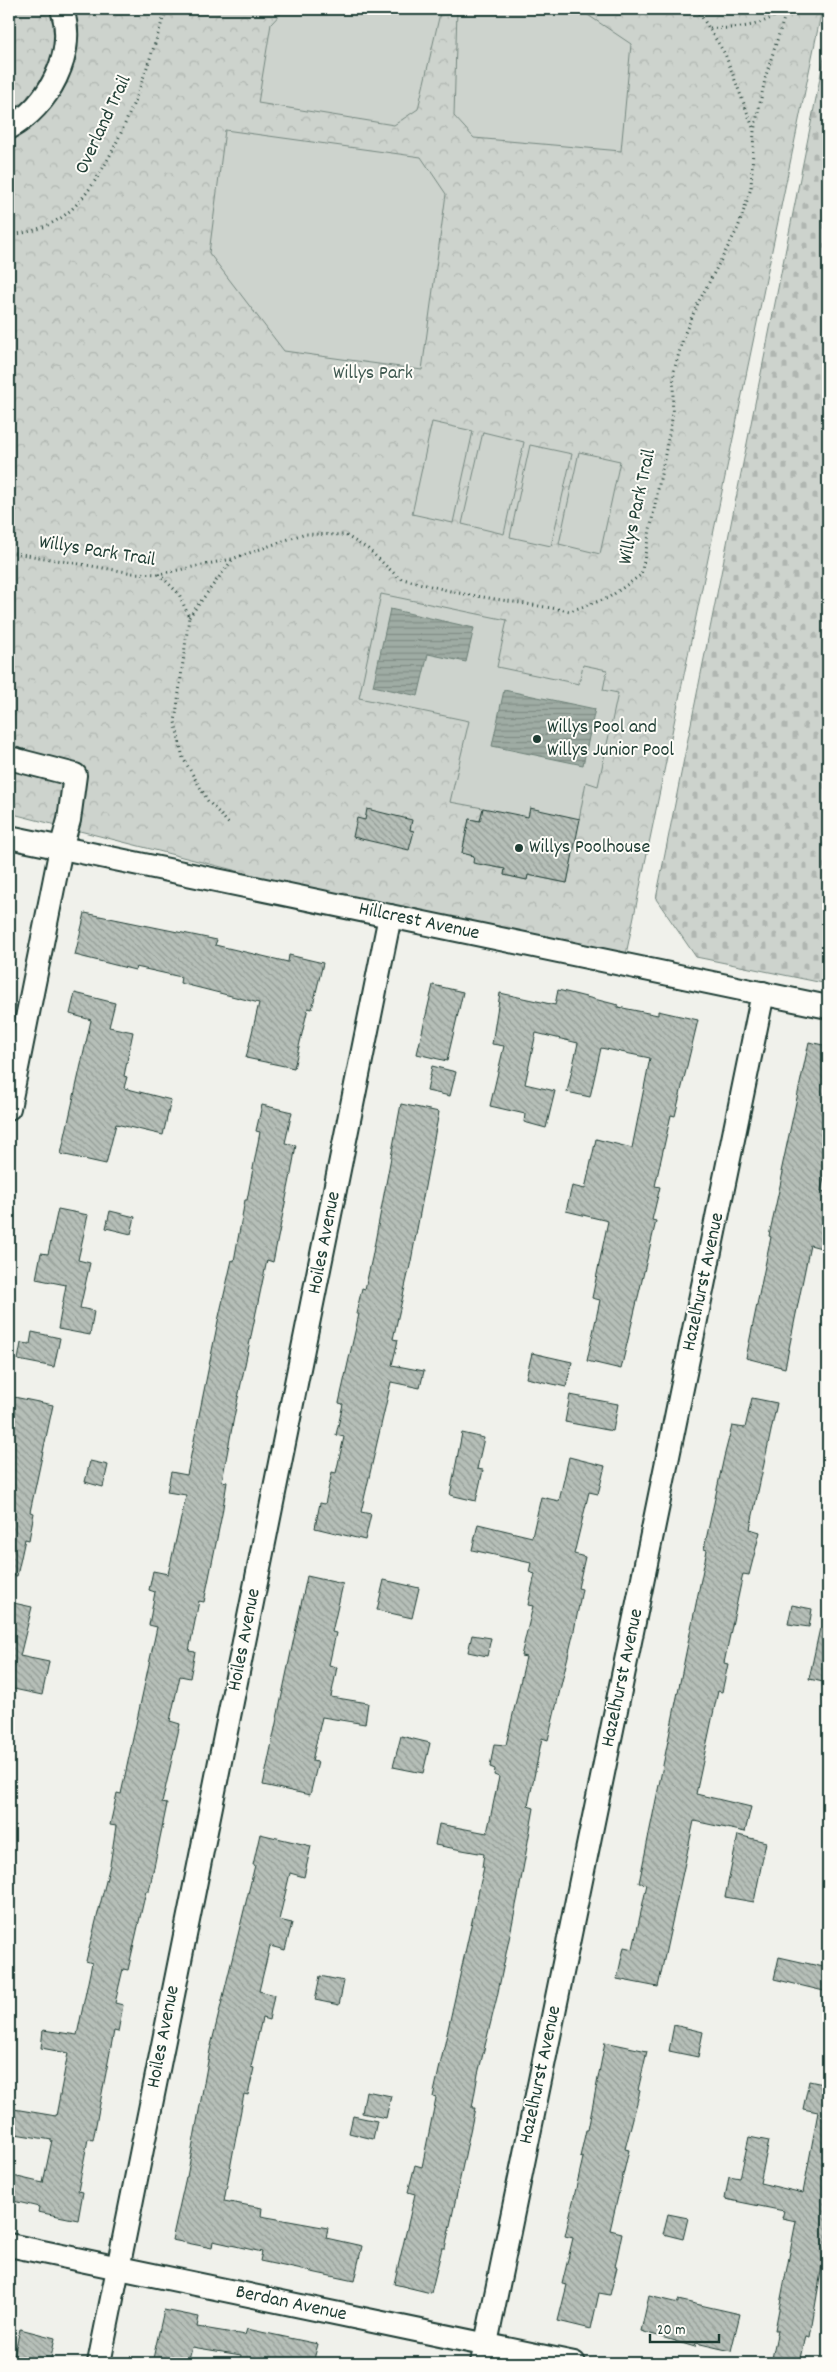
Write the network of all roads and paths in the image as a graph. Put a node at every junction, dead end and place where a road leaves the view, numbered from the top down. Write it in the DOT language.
graph roads {
  1 [pos="62,9"];
  2 [pos="166,9"];
  3 [pos="697,9"];
  4 [pos="785,9"];
  5 [pos="710,28"];
  6 [pos="9,128"];
  7 [pos="754,131"];
  8 [pos="9,235"];
  9 [pos="9,552"];
  10 [pos="232,560"];
  11 [pos="159,574"];
  12 [pos="189,617"];
  13 [pos="9,758"];
  14 [pos="231,826"];
  15 [pos="9,837"];
  16 [pos="61,848"];
  17 [pos="390,916"];
  18 [pos="763,994"];
  19 [pos="828,1007"];
  20 [pos="9,1108"];
  21 [pos="9,2245"];
  22 [pos="118,2268"];
  23 [pos="484,2354"];
  24 [pos="99,2363"];
  25 [pos="574,2363"];
  1 -- 6 [label="street"];
  2 -- 8 [label="path, Overland Trail"];
  3 -- 5 [label="path"];
  4 -- 5 [label="path"];
  4 -- 7 [label="path"];
  5 -- 7 [label="path"];
  7 -- 10 [label="path, Willys Park Trail"];
  9 -- 11 [label="path, Willys Park Trail"];
  10 -- 11 [label="path"];
  10 -- 12 [label="path"];
  11 -- 12 [label="path, Willys Park Trail"];
  12 -- 14 [label="path"];
  13 -- 16 [label="street"];
  15 -- 16 [label="street, Hillcrest Avenue"];
  16 -- 17 [label="street, Hillcrest Avenue"];
  16 -- 20 [label="street"];
  17 -- 18 [label="street, Hillcrest Avenue"];
  17 -- 22 [label="street, Hoiles Avenue"];
  18 -- 19 [label="street, Hillcrest Avenue"];
  18 -- 23 [label="street, Hazelhurst Avenue"];
  21 -- 22 [label="street, Berdan Avenue"];
  22 -- 23 [label="street, Berdan Avenue"];
  22 -- 24 [label="street, Hoiles Avenue"];
  23 -- 25 [label="street, Berdan Avenue"];
}
